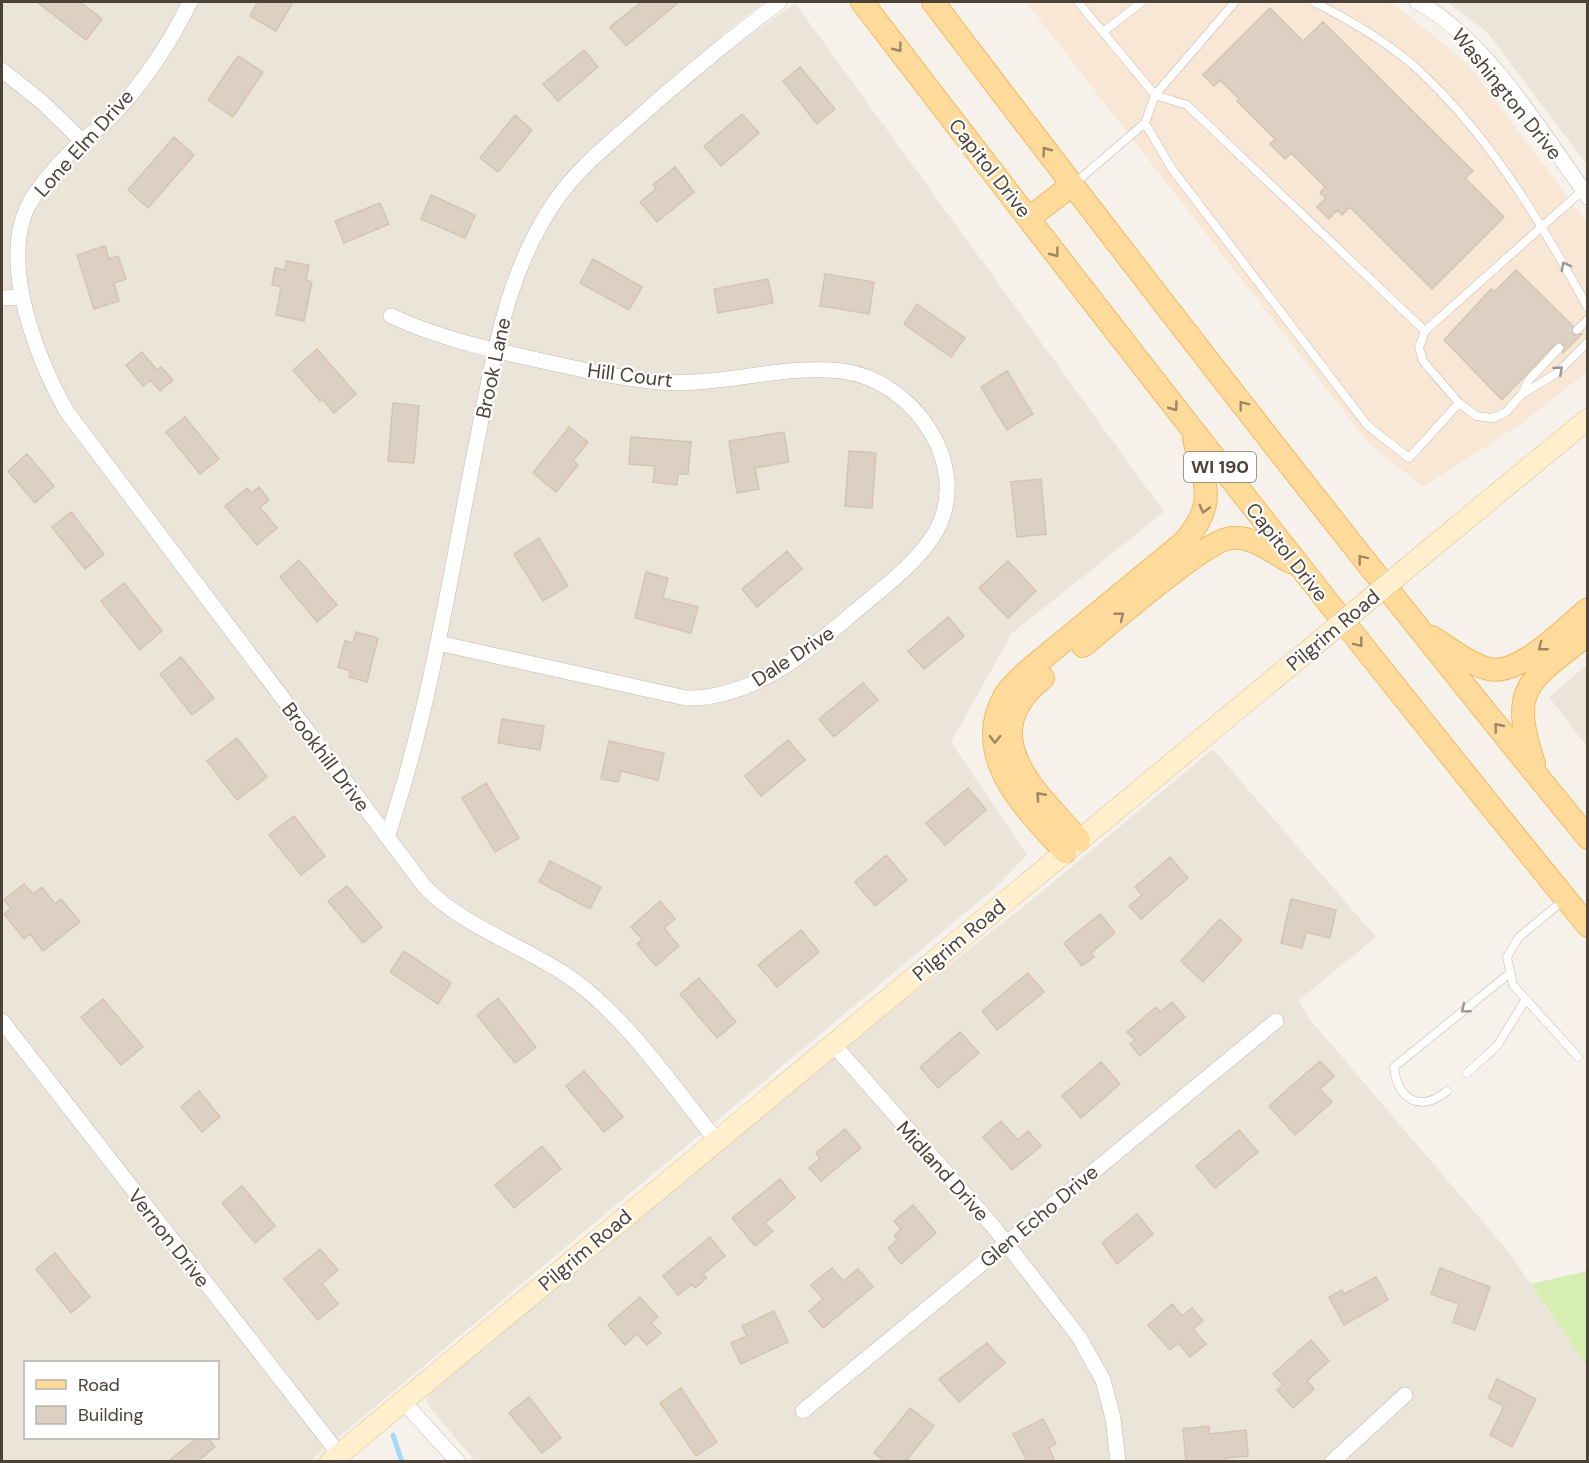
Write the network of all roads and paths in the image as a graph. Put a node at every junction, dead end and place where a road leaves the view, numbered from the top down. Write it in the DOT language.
graph roads {
  1 [pos="190,2"];
  2 [pos="779,2"];
  3 [pos="862,2"];
  4 [pos="933,2"];
  5 [pos="1078,2"];
  6 [pos="1142,2"];
  7 [pos="1235,2"];
  8 [pos="1314,2"];
  9 [pos="1417,2"];
  10 [pos="1103,33"];
  11 [pos="2,70"];
  12 [pos="1155,95"];
  13 [pos="1145,123"];
  14 [pos="82,141"];
  15 [pos="1072,185"];
  16 [pos="1585,194"];
  17 [pos="1029,218"];
  18 [pos="1542,224"];
  19 [pos="21,297"];
  20 [pos="2,298"];
  21 [pos="1587,308"];
  22 [pos="391,316"];
  23 [pos="1587,319"];
  24 [pos="1577,330"];
  25 [pos="1425,331"];
  26 [pos="1587,342"];
  27 [pos="1558,348"];
  28 [pos="496,350"];
  29 [pos="873,381"];
  30 [pos="1522,394"];
  31 [pos="1459,404"];
  32 [pos="1587,419"];
  33 [pos="1192,432"];
  34 [pos="1299,567"];
  35 [pos="1587,609"];
  36 [pos="1417,628"];
  37 [pos="1587,634"];
  38 [pos="438,643"];
  39 [pos="1538,777"];
  40 [pos="387,837"];
  41 [pos="1587,838"];
  42 [pos="1072,846"];
  43 [pos="1566,899"];
  44 [pos="1587,926"];
  45 [pos="1510,973"];
  46 [pos="1526,999"];
  47 [pos="2,1021"];
  48 [pos="1276,1021"];
  49 [pos="833,1044"];
  50 [pos="1578,1057"];
  51 [pos="1467,1073"];
  52 [pos="1447,1090"];
  53 [pos="717,1141"];
  54 [pos="1005,1243"];
  55 [pos="1405,1395"];
  56 [pos="403,1401"];
  57 [pos="803,1411"];
  58 [pos="335,1458"];
  59 [pos="458,1461"];
  60 [pos="1118,1461"];
  61 [pos="1332,1461"];
  1 -- 14 [label="street, Lone Elm Drive"];
  2 -- 28 [label="street, Brook Lane"];
  3 -- 17 [label="main road, Capitol Drive / WI 190, one-way"];
  15 -- 4 [label="main road, WI 190, one-way"];
  5 -- 10 [label="lane"];
  6 -- 10 [label="lane"];
  7 -- 12 [label="lane"];
  8 -- 18 [label="lane"];
  9 -- 16 [label="street, Washington Drive"];
  10 -- 12 [label="lane"];
  11 -- 14 [label="street"];
  12 -- 13 [label="lane"];
  12 -- 25 [label="lane"];
  13 -- 15 [label="lane"];
  13 -- 31 [label="lane"];
  14 -- 19 [label="street, Lone Elm Drive"];
  15 -- 17 [label="main road"];
  36 -- 15 [label="main road, WI 190, one-way"];
  16 -- 18 [label="lane"];
  17 -- 33 [label="main road, Capitol Drive / WI 190, one-way"];
  21 -- 18 [label="lane, one-way"];
  18 -- 25 [label="lane"];
  19 -- 20 [label="street"];
  19 -- 40 [label="street, Brookhill Drive"];
  22 -- 28 [label="street, Hill Court"];
  23 -- 24 [label="lane"];
  25 -- 31 [label="lane"];
  30 -- 26 [label="lane, one-way"];
  27 -- 30 [label="lane"];
  28 -- 29 [label="street, Hill Court"];
  28 -- 38 [label="street, Brook Lane"];
  29 -- 38 [label="street, Dale Drive"];
  30 -- 31 [label="lane"];
  32 -- 42 [label="main road, Pilgrim Road, bridge"];
  33 -- 34 [label="main road, Capitol Drive / WI 190"];
  33 -- 42 [label="main road, one-way"];
  42 -- 34 [label="main road, one-way"];
  34 -- 43 [label="main road, Capitol Drive / WI 190, one-way"];
  35 -- 36 [label="main road, one-way"];
  39 -- 36 [label="main road, WI 190, one-way"];
  37 -- 39 [label="main road"];
  38 -- 40 [label="street, Brook Lane"];
  39 -- 41 [label="main road, WI 190"];
  40 -- 53 [label="street, Brookhill Drive"];
  42 -- 49 [label="main road, Pilgrim Road"];
  43 -- 44 [label="main road, Capitol Drive / WI 190"];
  43 -- 45 [label="lane"];
  45 -- 46 [label="lane"];
  45 -- 52 [label="lane, one-way"];
  46 -- 50 [label="lane"];
  46 -- 51 [label="lane"];
  47 -- 58 [label="street, Vernon Drive"];
  48 -- 54 [label="street, Glen Echo Drive"];
  49 -- 53 [label="main road, Pilgrim Road"];
  49 -- 54 [label="street, Midland Drive"];
  53 -- 56 [label="main road, Pilgrim Road"];
  54 -- 57 [label="street, Glen Echo Drive"];
  54 -- 60 [label="street, Midland Drive"];
  55 -- 61 [label="street"];
  56 -- 58 [label="main road, Pilgrim Road"];
  56 -- 59 [label="street"];
}
